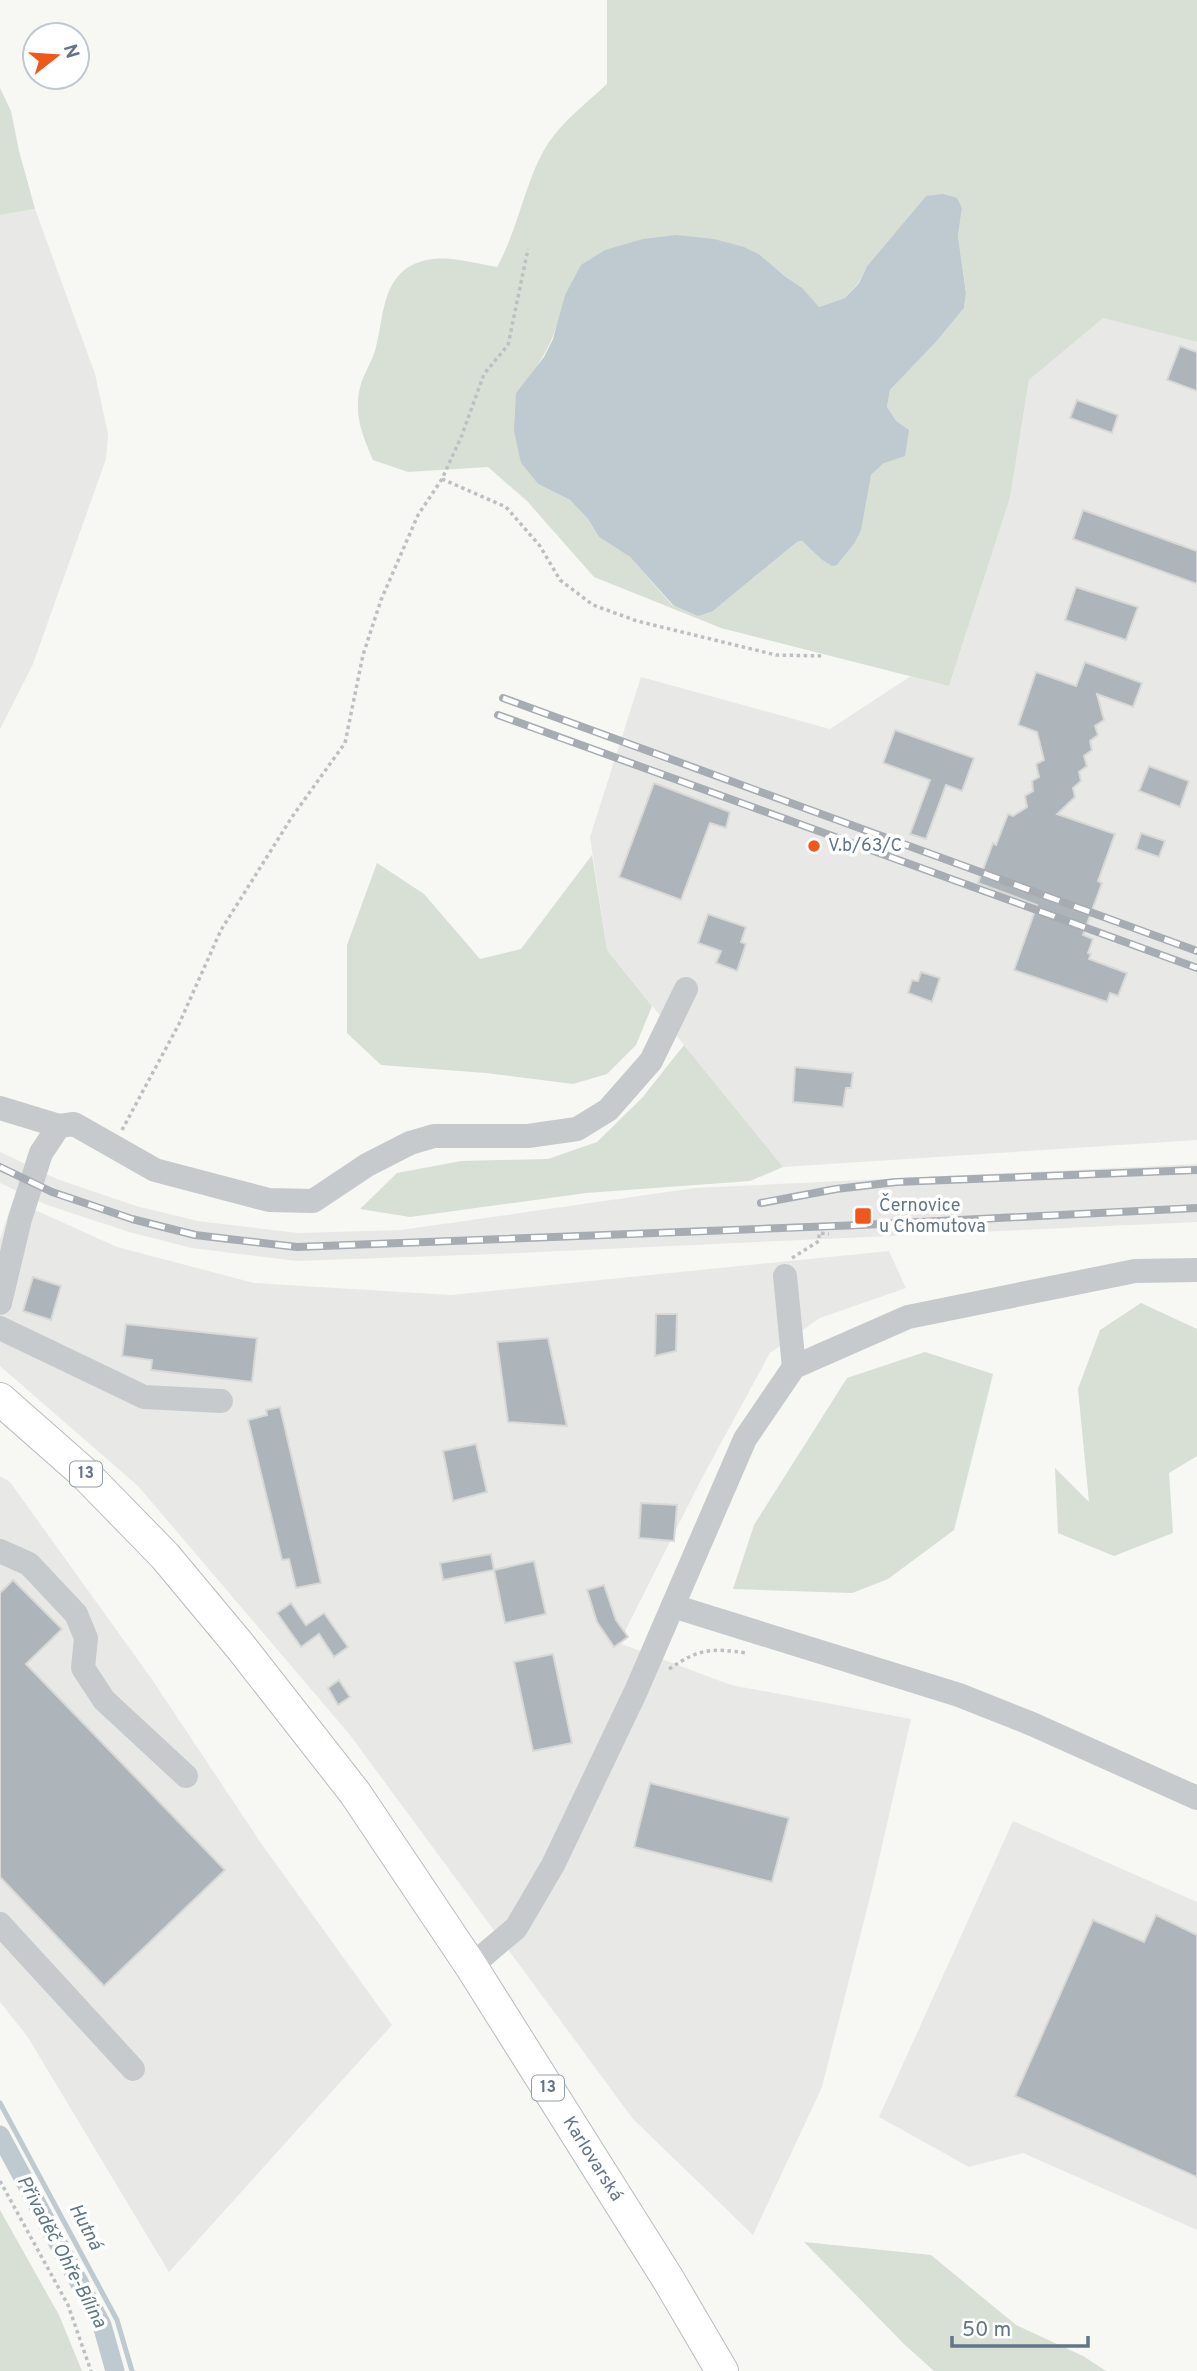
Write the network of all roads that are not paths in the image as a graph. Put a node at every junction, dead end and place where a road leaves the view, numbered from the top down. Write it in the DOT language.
graph roads {
  1 [pos="686,989"];
  2 [pos="0,1108"];
  3 [pos="59,1126"];
  4 [pos="1197,1270"];
  5 [pos="785,1276"];
  6 [pos="0,1303"];
  7 [pos="0,1328"];
  8 [pos="794,1367"];
  9 [pos="0,1399"];
  10 [pos="221,1401"];
  11 [pos="0,1550"];
  12 [pos="673,1606"];
  13 [pos="186,1776"];
  14 [pos="1197,1798"];
  15 [pos="0,1924"];
  16 [pos="471,1966"];
  17 [pos="133,2069"];
  18 [pos="722,2371"];
  1 -- 3 [label="street"];
  2 -- 3 [label="street"];
  3 -- 6 [label="street"];
  4 -- 8 [label="street"];
  5 -- 8 [label="street"];
  7 -- 10 [label="street"];
  8 -- 12 [label="street"];
  9 -- 16 [label="main road, 13"];
  11 -- 13 [label="street"];
  12 -- 14 [label="street"];
  12 -- 16 [label="street"];
  15 -- 17 [label="street"];
  16 -- 18 [label="main road, Karlovarská / 13"];
}
